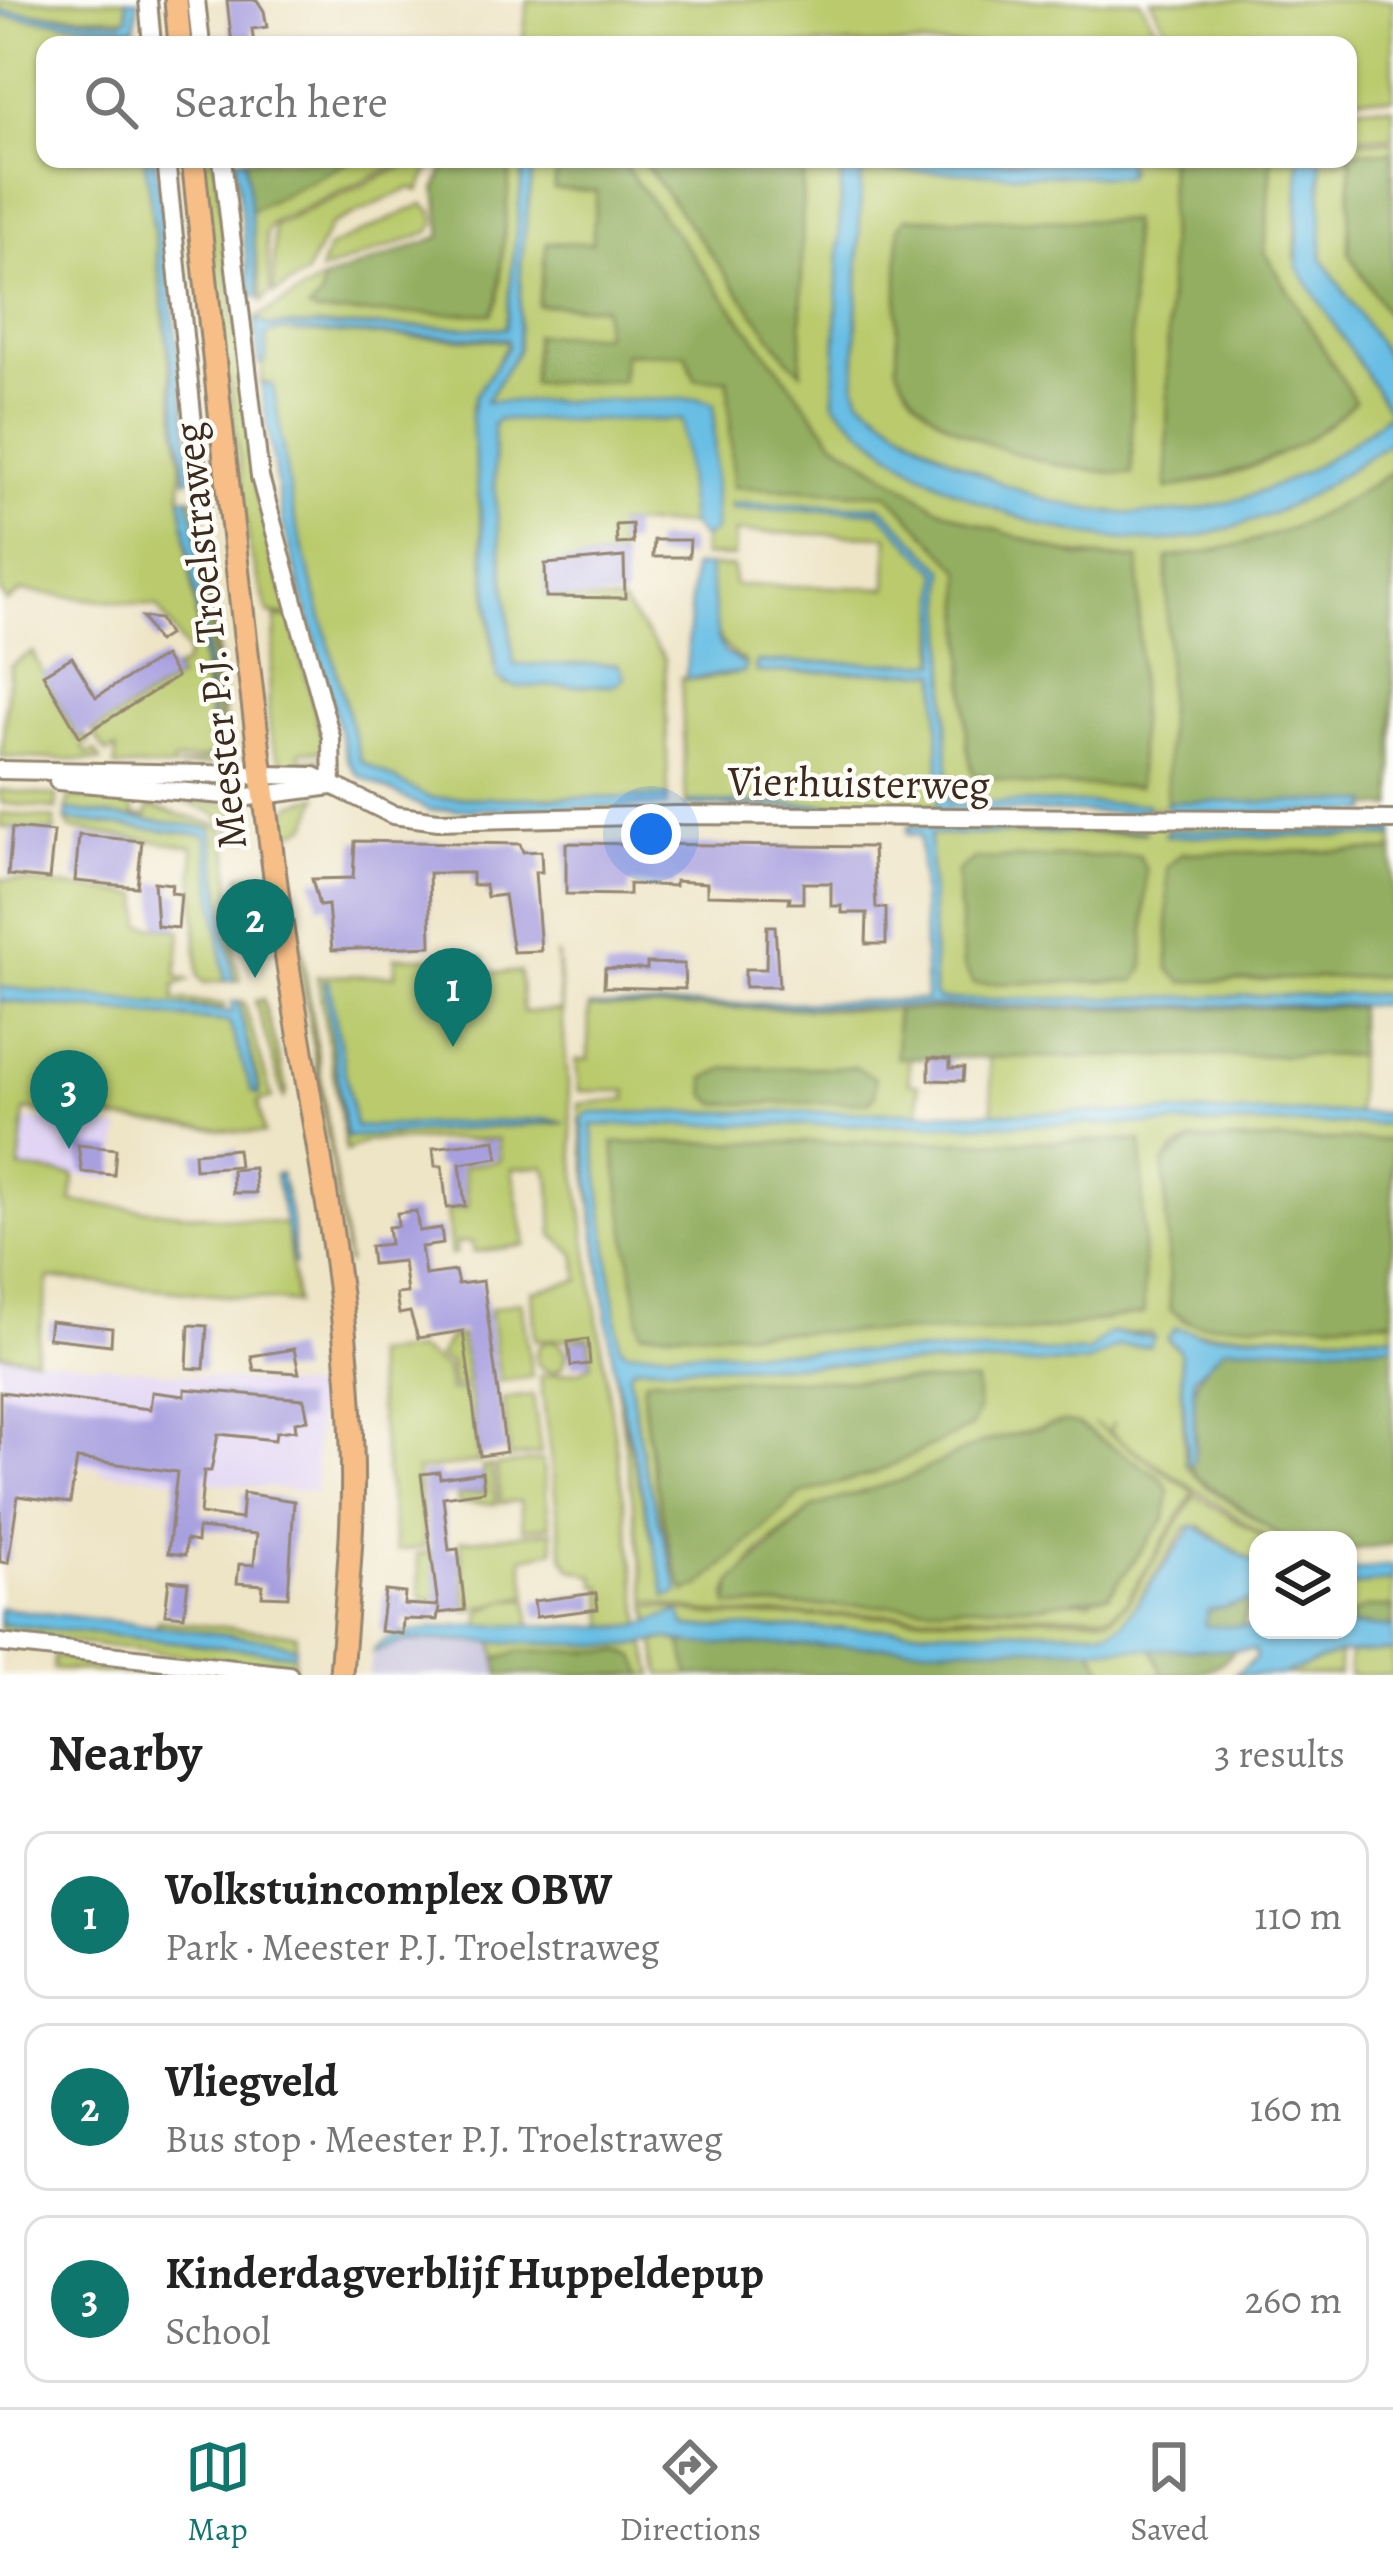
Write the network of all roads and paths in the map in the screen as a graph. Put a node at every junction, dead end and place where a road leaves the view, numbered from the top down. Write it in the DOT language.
graph roads {
  1 [pos="148,0"];
  2 [pos="176,0"];
  3 [pos="196,0"];
  4 [pos="151,36"];
  5 [pos="179,36"];
  6 [pos="200,36"];
  7 [pos="167,168"];
  8 [pos="194,168"];
  9 [pos="223,168"];
  10 [pos="202,512"];
  11 [pos="0,771"];
  12 [pos="262,785"];
  13 [pos="332,786"];
  14 [pos="1393,820"];
  15 [pos="0,1643"];
  16 [pos="289,1675"];
  17 [pos="341,1675"];
  1 -- 4 [label="street"];
  2 -- 5 [label="main road"];
  3 -- 6 [label="street"];
  7 -- 10 [label="street, Meester P.J. Troelstraweg"];
  8 -- 12 [label="main road, Meester P.J. Troelstraweg"];
  9 -- 13 [label="street, Meester P.J. Troelstraweg"];
  11 -- 12 [label="street"];
  12 -- 13 [label="street"];
  12 -- 17 [label="main road, Meester P.J. Troelstraweg"];
  13 -- 14 [label="street, Vierhuisterweg"];
  15 -- 16 [label="street"];
}
